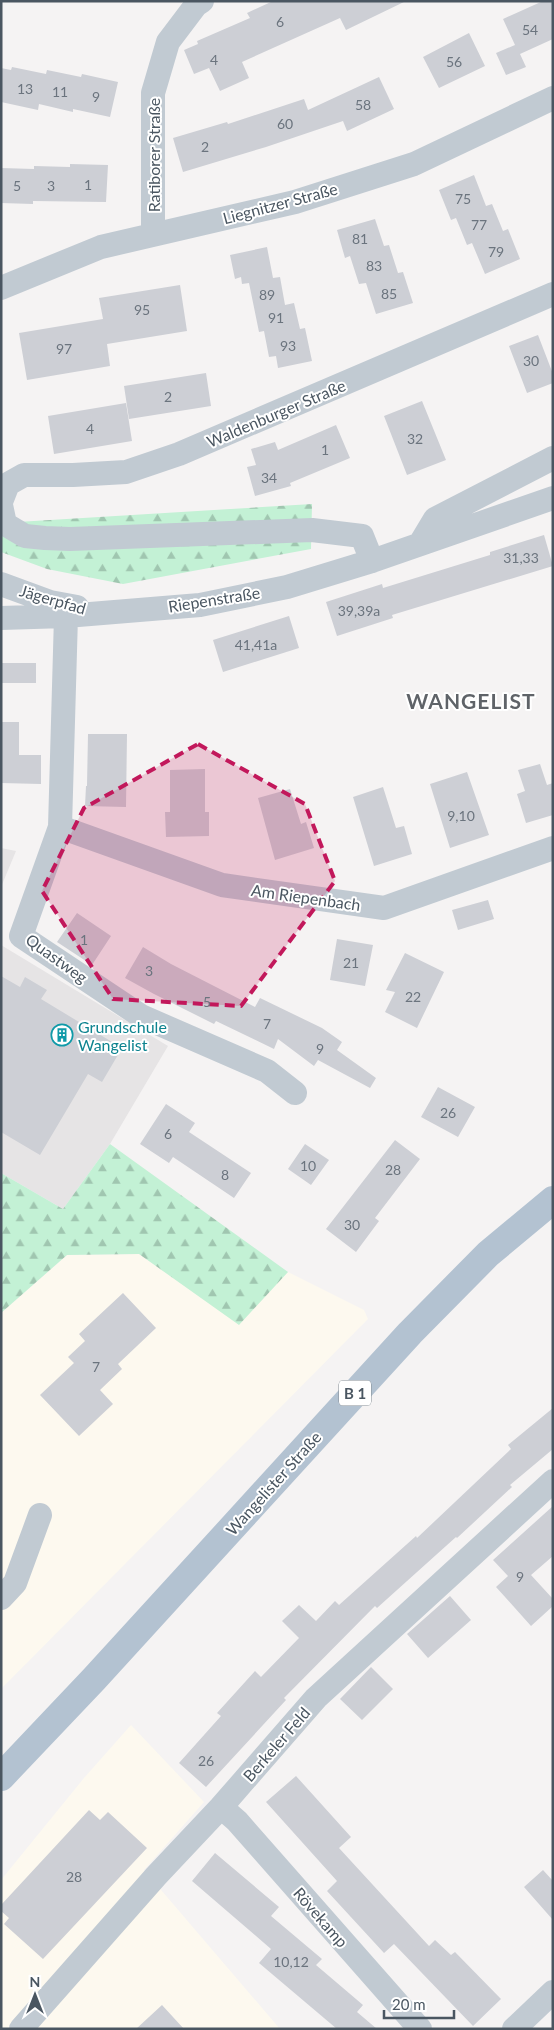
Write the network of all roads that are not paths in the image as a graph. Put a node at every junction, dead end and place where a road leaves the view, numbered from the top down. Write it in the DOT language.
graph roads {
  1 [pos="202,1"];
  2 [pos="553,98"];
  3 [pos="153,234"];
  4 [pos="1,288"];
  5 [pos="553,294"];
  6 [pos="553,458"];
  7 [pos="553,498"];
  8 [pos="1,503"];
  9 [pos="420,544"];
  10 [pos="372,562"];
  11 [pos="1,584"];
  12 [pos="105,613"];
  13 [pos="66,616"];
  14 [pos="1,618"];
  15 [pos="60,827"];
  16 [pos="553,848"];
  17 [pos="295,1093"];
  18 [pos="553,1200"];
  19 [pos="553,1481"];
  20 [pos="40,1515"];
  21 [pos="1,1598"];
  22 [pos="1,1777"];
  23 [pos="221,1807"];
  24 [pos="553,1992"];
  25 [pos="21,2029"];
  26 [pos="420,2029"];
  27 [pos="514,2029"];
  1 -- 3 [label="street, Ratiborer Straße"];
  2 -- 3 [label="street, Liegnitzer Straße"];
  3 -- 4 [label="street, Liegnitzer Straße"];
  5 -- 8 [label="street, Waldenburger Straße"];
  6 -- 9 [label="street"];
  7 -- 9 [label="street, Riepenstraße"];
  8 -- 10 [label="street, Waldenburger Straße"];
  9 -- 10 [label="street, Riepenstraße"];
  10 -- 12 [label="street, Riepenstraße"];
  11 -- 12 [label="street, Jägerpfad"];
  12 -- 13 [label="street, Riepenstraße"];
  13 -- 14 [label="street, Riepenstraße"];
  13 -- 15 [label="street, Quastweg"];
  15 -- 16 [label="street, Am Riepenbach"];
  15 -- 17 [label="street, Quastweg"];
  18 -- 22 [label="main road, Wangelister Straße / B 1"];
  19 -- 23 [label="street, Berkeler Feld"];
  20 -- 21 [label="street"];
  23 -- 25 [label="street, Berkeler Feld"];
  23 -- 26 [label="street, Rövekamp"];
  24 -- 27 [label="street"];
}
